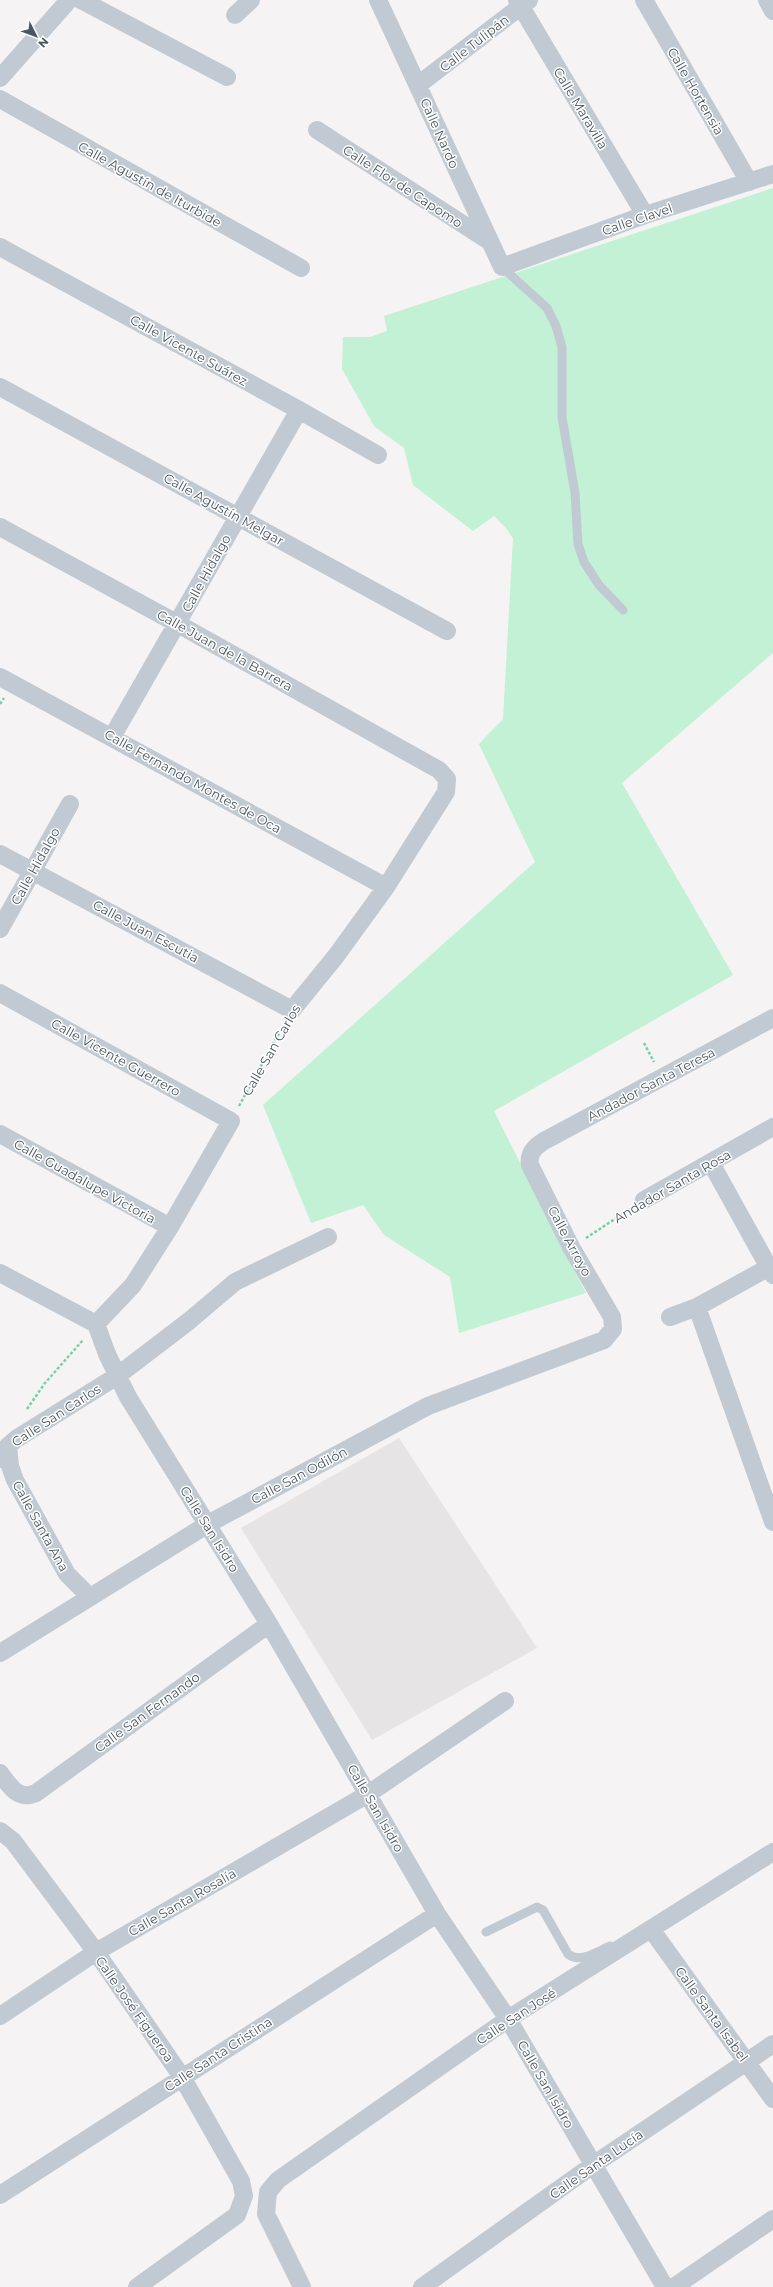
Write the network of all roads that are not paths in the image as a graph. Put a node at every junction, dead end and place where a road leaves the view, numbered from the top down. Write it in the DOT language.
graph roads {
  1 [pos="69,0"];
  2 [pos="82,0"];
  3 [pos="251,0"];
  4 [pos="378,0"];
  5 [pos="644,0"];
  6 [pos="767,0"];
  7 [pos="522,2"];
  8 [pos="773,10"];
  9 [pos="235,14"];
  10 [pos="227,77"];
  11 [pos="0,78"];
  12 [pos="418,86"];
  13 [pos="0,99"];
  14 [pos="317,130"];
  15 [pos="773,174"];
  16 [pos="749,182"];
  17 [pos="645,215"];
  18 [pos="489,242"];
  19 [pos="0,247"];
  20 [pos="502,267"];
  21 [pos="301,268"];
  22 [pos="0,387"];
  23 [pos="299,410"];
  24 [pos="378,455"];
  25 [pos="238,516"];
  26 [pos="0,527"];
  27 [pos="623,610"];
  28 [pos="178,624"];
  29 [pos="447,631"];
  30 [pos="0,677"];
  31 [pos="112,736"];
  32 [pos="447,778"];
  33 [pos="70,804"];
  34 [pos="0,854"];
  35 [pos="32,870"];
  36 [pos="386,887"];
  37 [pos="0,929"];
  38 [pos="0,993"];
  39 [pos="292,1010"];
  40 [pos="773,1018"];
  41 [pos="773,1127"];
  42 [pos="0,1134"];
  43 [pos="531,1152"];
  44 [pos="711,1163"];
  45 [pos="644,1200"];
  46 [pos="170,1227"];
  47 [pos="328,1237"];
  48 [pos="772,1269"];
  49 [pos="0,1273"];
  50 [pos="697,1307"];
  51 [pos="670,1317"];
  52 [pos="98,1329"];
  53 [pos="613,1329"];
  54 [pos="117,1376"];
  55 [pos="3,1447"];
  56 [pos="773,1522"];
  57 [pos="208,1524"];
  58 [pos="90,1597"];
  59 [pos="269,1624"];
  60 [pos="0,1652"];
  61 [pos="505,1701"];
  62 [pos="0,1773"];
  63 [pos="368,1794"];
  64 [pos="0,1831"];
  65 [pos="773,1852"];
  66 [pos="438,1914"];
  67 [pos="651,1929"];
  68 [pos="486,1932"];
  69 [pos="96,1952"];
  70 [pos="0,2016"];
  71 [pos="508,2019"];
  72 [pos="773,2044"];
  73 [pos="746,2062"];
  74 [pos="182,2077"];
  75 [pos="773,2099"];
  76 [pos="592,2164"];
  77 [pos="0,2195"];
  78 [pos="773,2219"];
  79 [pos="137,2287"];
  80 [pos="302,2287"];
  81 [pos="422,2287"];
  82 [pos="665,2287"];
  83 [pos="674,2287"];
  1 -- 11 [label="street"];
  2 -- 10 [label="street"];
  3 -- 9 [label="street"];
  4 -- 12 [label="street, Calle Nardo"];
  5 -- 16 [label="street, Calle Hortensia"];
  6 -- 8 [label="street"];
  7 -- 12 [label="street, Calle Tulipán"];
  7 -- 17 [label="street, Calle Maravilla"];
  12 -- 18 [label="street, Calle Nardo"];
  13 -- 21 [label="street, Calle Agustín de Iturbide"];
  14 -- 18 [label="street, Calle Flor de Capomo"];
  15 -- 16 [label="street, Calle Clavel"];
  16 -- 17 [label="street, Calle Clavel"];
  17 -- 20 [label="street, Calle Clavel"];
  18 -- 20 [label="street, Calle Nardo"];
  19 -- 23 [label="street, Calle Vicente Suárez"];
  20 -- 27 [label="lane"];
  22 -- 25 [label="street, Calle Agustín Melgar"];
  23 -- 24 [label="street, Calle Vicente Suárez"];
  23 -- 25 [label="street, Calle Hidalgo"];
  25 -- 28 [label="street, Calle Hidalgo"];
  25 -- 29 [label="street, Calle Agustín Melgar"];
  26 -- 28 [label="street, Calle Juan de la Barrera"];
  28 -- 31 [label="street, Calle Hidalgo"];
  28 -- 32 [label="street, Calle Juan de la Barrera"];
  30 -- 31 [label="street, Calle Fernando Montes de Oca"];
  31 -- 36 [label="street, Calle Fernando Montes de Oca"];
  32 -- 36 [label="street, Calle San Carlos"];
  33 -- 35 [label="street, Calle Hidalgo"];
  34 -- 35 [label="street, Calle Juan Escutia"];
  35 -- 37 [label="street, Calle Hidalgo"];
  35 -- 39 [label="street, Calle Juan Escutia"];
  36 -- 39 [label="street, Calle San Carlos"];
  38 -- 46 [label="street, Calle Vicente Guerrero"];
  40 -- 43 [label="street, Andador Santa Teresa"];
  41 -- 44 [label="street, Andador Santa Rosa"];
  42 -- 46 [label="street, Calle Guadalupe Victoria"];
  43 -- 53 [label="street, Calle Arroyo"];
  44 -- 45 [label="street, Andador Santa Rosa"];
  44 -- 48 [label="street"];
  46 -- 52 [label="street"];
  47 -- 54 [label="street, Calle San Carlos"];
  48 -- 50 [label="street"];
  49 -- 52 [label="street"];
  50 -- 51 [label="street"];
  50 -- 56 [label="street"];
  52 -- 54 [label="street, Calle San Isidro"];
  53 -- 57 [label="street, Calle San Odilón"];
  54 -- 55 [label="street, Calle San Carlos"];
  54 -- 57 [label="street, Calle San Isidro"];
  55 -- 58 [label="street, Calle Santa Ana"];
  57 -- 58 [label="street, Calle San Odilón"];
  57 -- 59 [label="street, Calle San Isidro"];
  58 -- 60 [label="street, Calle San Odilón"];
  59 -- 62 [label="street, Calle San Fernando"];
  59 -- 63 [label="street, Calle San Isidro"];
  61 -- 63 [label="street, Calle Santa Rosalía"];
  63 -- 66 [label="street, Calle San Isidro"];
  63 -- 69 [label="street, Calle Santa Rosalía"];
  64 -- 69 [label="street, Calle José Figueroa"];
  65 -- 67 [label="street, Calle San José"];
  66 -- 71 [label="street, Calle San Isidro"];
  66 -- 74 [label="street, Calle Santa Cristina"];
  67 -- 68 [label="lane"];
  67 -- 71 [label="street, Calle San José"];
  67 -- 73 [label="street, Calle Santa Isabel"];
  69 -- 70 [label="street, Calle Santa Rosalía"];
  69 -- 74 [label="street, Calle José Figueroa"];
  71 -- 76 [label="street, Calle San Isidro"];
  71 -- 80 [label="street, Calle San José"];
  72 -- 73 [label="street, Calle Santa Lucía"];
  73 -- 75 [label="street, Calle Santa Isabel"];
  73 -- 76 [label="street, Calle Santa Lucía"];
  74 -- 77 [label="street, Calle Santa Cristina"];
  74 -- 79 [label="street, Calle José Figueroa"];
  76 -- 81 [label="street, Calle Santa Lucía"];
  76 -- 82 [label="street, Calle San Isidro"];
  78 -- 83 [label="street"];
}
